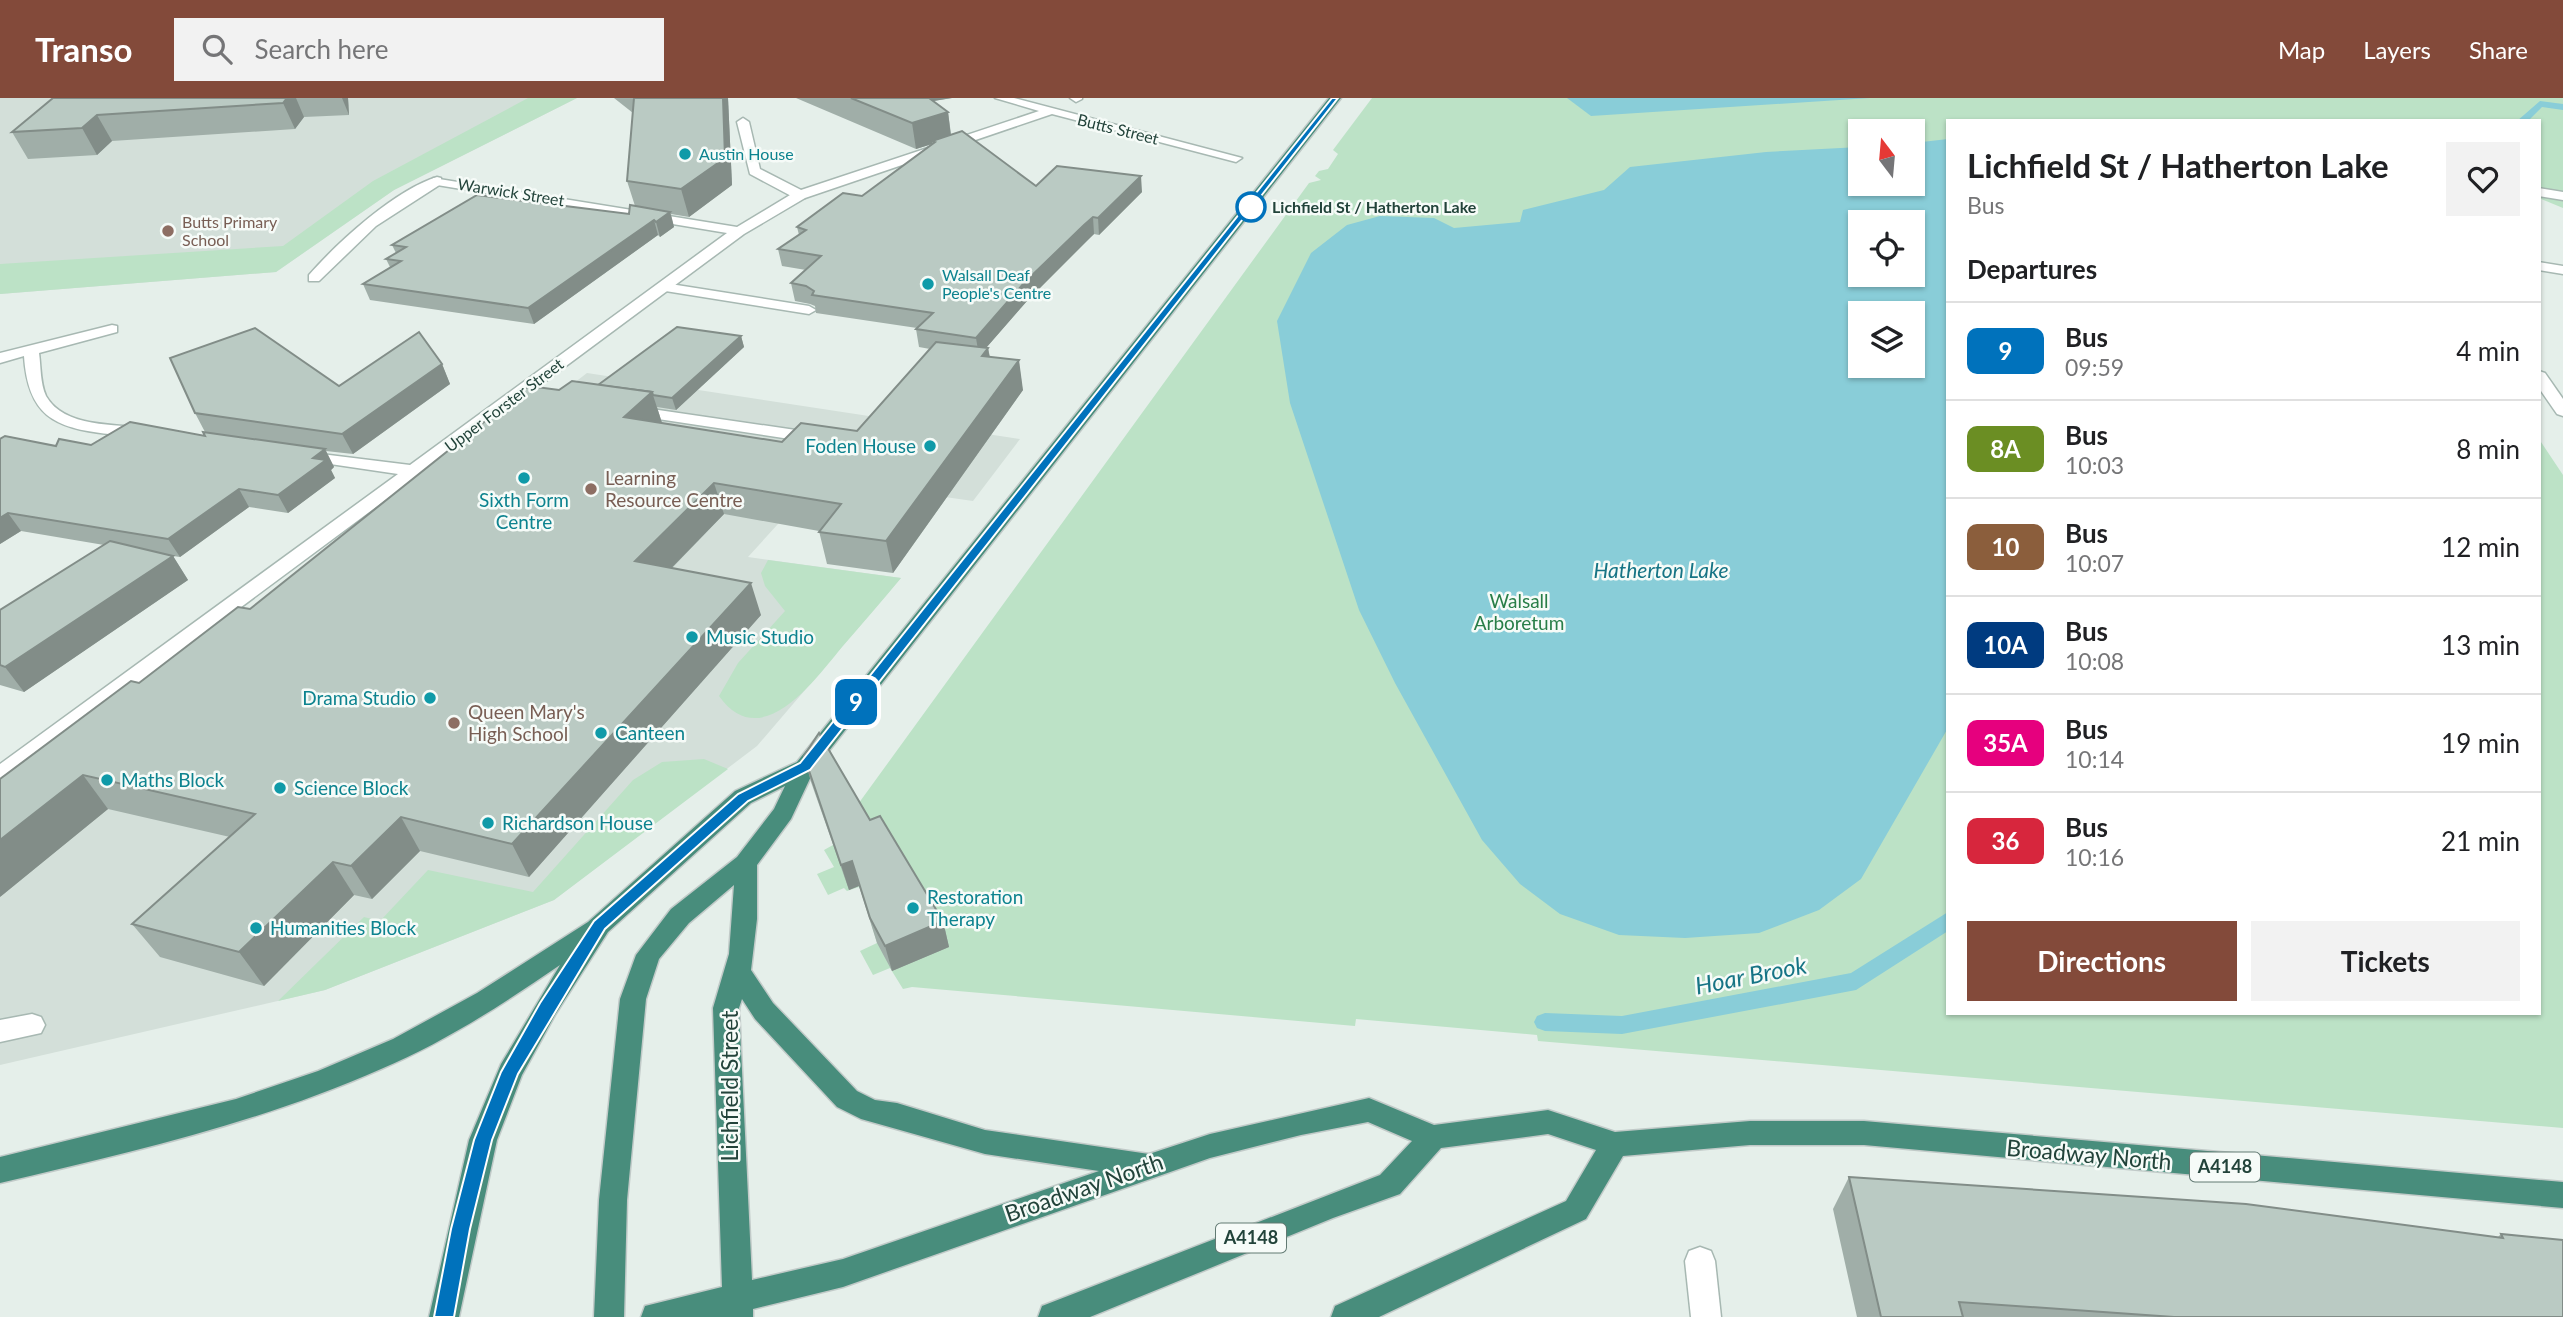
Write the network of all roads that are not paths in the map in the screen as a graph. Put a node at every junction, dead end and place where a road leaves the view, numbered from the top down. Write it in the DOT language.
graph roads {
  1 [pos="1001,98"];
  2 [pos="1335,98"];
  3 [pos="1048,112"];
  4 [pos="743,122"];
  5 [pos="1236,158"];
  6 [pos="2541,192"];
  7 [pos="800,195"];
  8 [pos="2563,196"];
  9 [pos="739,231"];
  10 [pos="2541,266"];
  11 [pos="2563,270"];
  12 [pos="314,278"];
  13 [pos="664,287"];
  14 [pos="809,310"];
  15 [pos="112,329"];
  16 [pos="31,351"];
  17 [pos="0,358"];
  18 [pos="2541,379"];
  19 [pos="518,395"];
  20 [pos="541,398"];
  21 [pos="618,409"];
  22 [pos="2563,411"];
  23 [pos="168,436"];
  24 [pos="816,438"];
  25 [pos="291,453"];
  26 [pos="415,471"];
  27 [pos="805,767"];
  28 [pos="0,775"];
  29 [pos="745,863"];
  30 [pos="599,925"];
  31 [pos="740,974"];
  32 [pos="32,1025"];
  33 [pos="0,1031"];
  34 [pos="1433,1137"];
  35 [pos="1615,1144"];
  36 [pos="1147,1165"];
  37 [pos="0,1170"];
  38 [pos="2563,1195"];
  39 [pos="1700,1261"];
  40 [pos="737,1309"];
  41 [pos="444,1317"];
  42 [pos="609,1317"];
  43 [pos="656,1317"];
  44 [pos="1053,1317"];
  45 [pos="1346,1317"];
  46 [pos="1706,1317"];
  1 -- 3 [label="street, Butts Street"];
  2 -- 27 [label="highway"];
  3 -- 5 [label="street, Butts Street"];
  3 -- 7 [label="street, Upper Forster Street"];
  4 -- 7 [label="street"];
  6 -- 8 [label="street"];
  7 -- 9 [label="street, Upper Forster Street"];
  9 -- 12 [label="street, Warwick Street"];
  9 -- 13 [label="street, Upper Forster Street"];
  10 -- 11 [label="street"];
  13 -- 14 [label="street"];
  13 -- 19 [label="street, Upper Forster Street"];
  15 -- 16 [label="street"];
  16 -- 17 [label="street"];
  16 -- 23 [label="street"];
  18 -- 22 [label="street"];
  19 -- 20 [label="street"];
  19 -- 26 [label="street, Upper Forster Street"];
  21 -- 24 [label="street"];
  25 -- 26 [label="street"];
  26 -- 28 [label="street, Upper Forster Street"];
  27 -- 29 [label="highway"];
  27 -- 30 [label="highway"];
  29 -- 31 [label="highway, Lichfield Street"];
  29 -- 42 [label="highway"];
  30 -- 37 [label="highway"];
  30 -- 41 [label="highway"];
  31 -- 36 [label="highway"];
  31 -- 40 [label="highway, Lichfield Street"];
  32 -- 33 [label="street"];
  34 -- 35 [label="highway, Broadway North / A4148"];
  34 -- 36 [label="highway, Broadway North"];
  34 -- 44 [label="highway, A4148"];
  35 -- 38 [label="highway, Broadway North / A4148"];
  35 -- 45 [label="highway"];
  36 -- 40 [label="highway, Broadway North"];
  39 -- 46 [label="street"];
  40 -- 43 [label="highway, Broadway North"];
}
